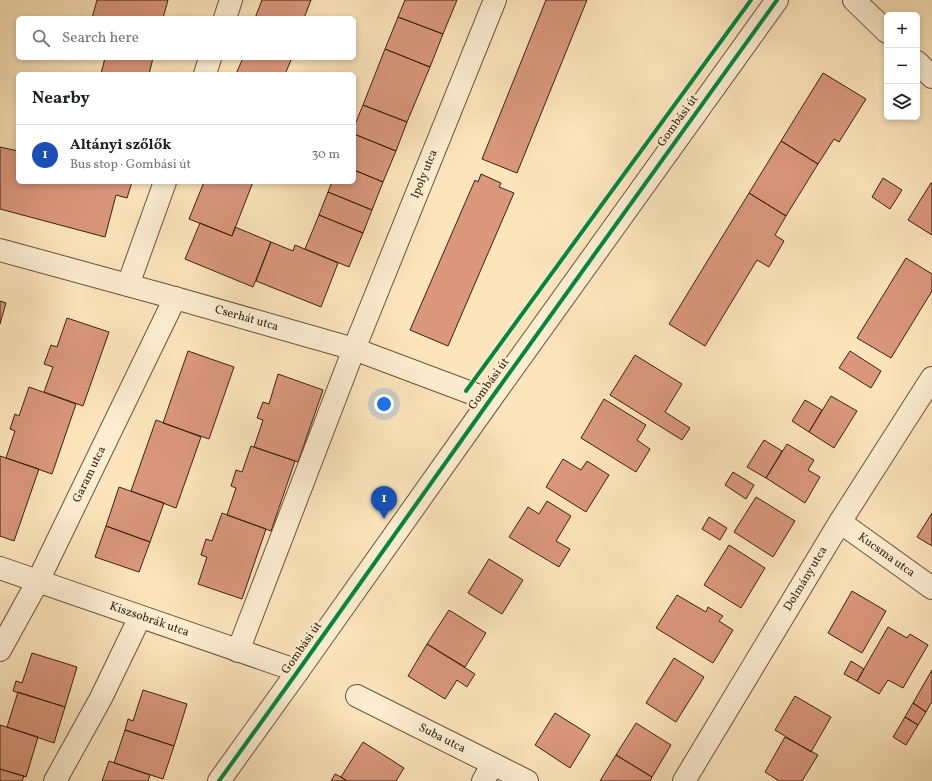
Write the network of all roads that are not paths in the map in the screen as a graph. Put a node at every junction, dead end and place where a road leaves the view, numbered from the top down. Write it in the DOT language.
graph roads {
  1 [pos="231,0"];
  2 [pos="495,0"];
  3 [pos="777,0"];
  4 [pos="854,0"];
  5 [pos="226,16"];
  6 [pos="884,29"];
  7 [pos="209,60"];
  8 [pos="920,65"];
  9 [pos="206,72"];
  10 [pos="932,77"];
  11 [pos="164,184"];
  12 [pos="0,250"];
  13 [pos="128,285"];
  14 [pos="175,298"];
  15 [pos="354,349"];
  16 [pos="932,378"];
  17 [pos="490,400"];
  18 [pos="840,522"];
  19 [pos="0,568"];
  20 [pos="38,581"];
  21 [pos="932,588"];
  22 [pos="140,616"];
  23 [pos="0,650"];
  24 [pos="238,651"];
  25 [pos="298,671"];
  26 [pos="357,696"];
  27 [pos="488,773"];
  28 [pos="55,781"];
  29 [pos="219,781"];
  30 [pos="526,781"];
  31 [pos="684,781"];
  1 -- 5 [label="street"];
  2 -- 15 [label="street, Ipoly utca"];
  3 -- 17 [label="street, Gombási út"];
  4 -- 6 [label="street"];
  7 -- 9 [label="street"];
  8 -- 10 [label="street"];
  11 -- 13 [label="street"];
  12 -- 13 [label="street, Cserhát utca"];
  13 -- 14 [label="street, Cserhát utca"];
  14 -- 15 [label="street, Cserhát utca"];
  14 -- 20 [label="street, Garam utca"];
  15 -- 17 [label="street, Cserhát utca"];
  15 -- 24 [label="street, Ipoly utca"];
  16 -- 18 [label="street, Dolmány utca"];
  17 -- 25 [label="street, Gombási út"];
  18 -- 21 [label="street, Kucsma utca"];
  18 -- 31 [label="street, Dolmány utca"];
  19 -- 20 [label="street, Kiszsobrák utca"];
  20 -- 22 [label="street, Kiszsobrák utca"];
  20 -- 23 [label="street, Garam utca"];
  22 -- 24 [label="street, Kiszsobrák utca"];
  22 -- 28 [label="street"];
  24 -- 25 [label="street, Kiszsobrák utca"];
  25 -- 29 [label="street, Gombási út"];
  26 -- 27 [label="street, Suba utca"];
  27 -- 30 [label="street, Suba utca"];
}
